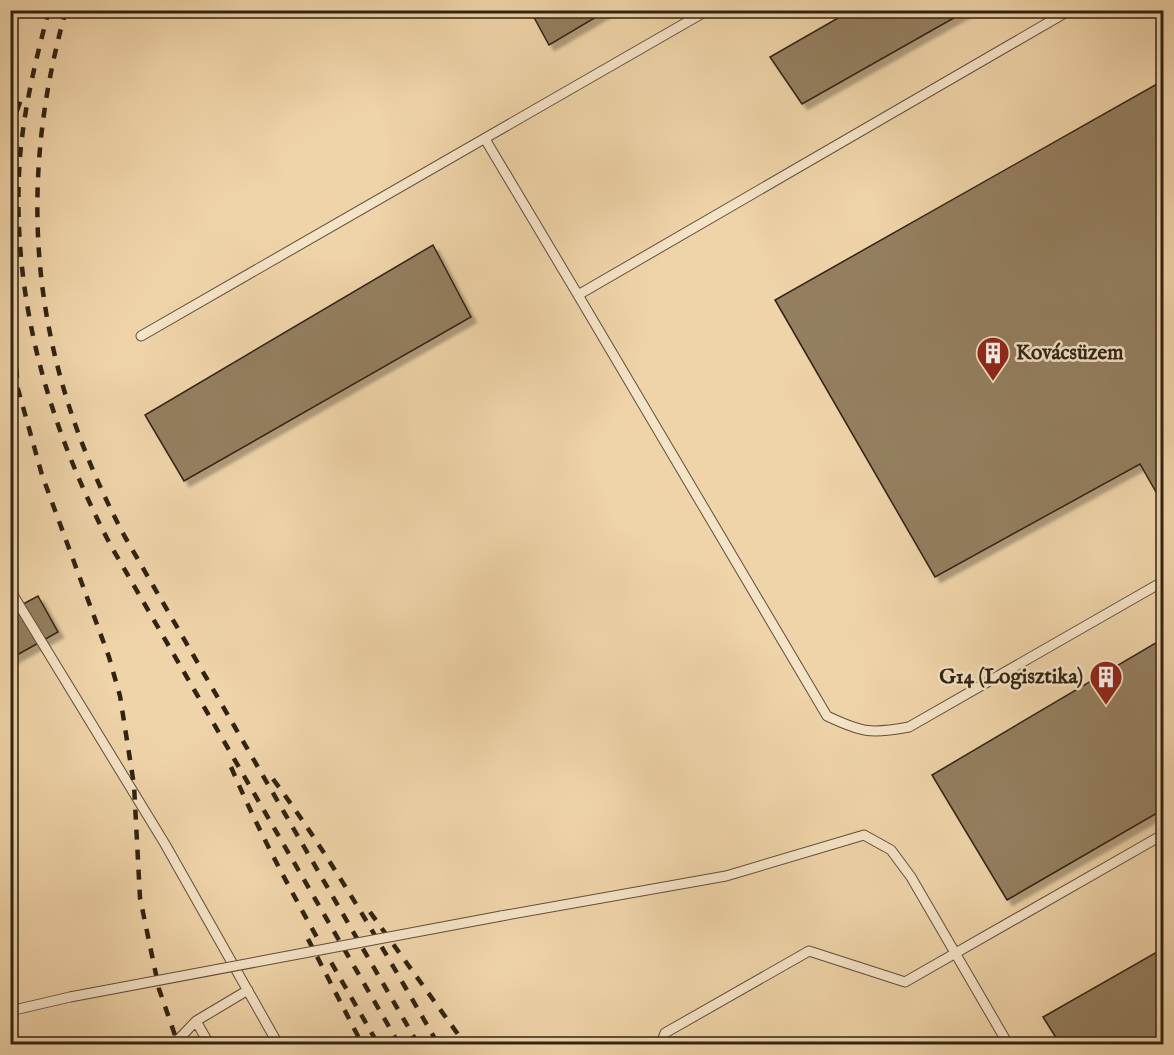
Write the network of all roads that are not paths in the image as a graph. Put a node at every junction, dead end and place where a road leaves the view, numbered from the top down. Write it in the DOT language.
graph roads {
  1 [pos="708,10"];
  2 [pos="1070,10"];
  3 [pos="485,139"];
  4 [pos="578,296"];
  5 [pos="141,336"];
  6 [pos="1164,581"];
  7 [pos="10,590"];
  8 [pos="1164,834"];
  9 [pos="957,954"];
  10 [pos="248,990"];
  11 [pos="10,1011"];
  12 [pos="196,1021"];
  13 [pos="174,1044"];
  14 [pos="209,1044"];
  15 [pos="278,1044"];
  16 [pos="661,1044"];
  17 [pos="1008,1044"];
  1 -- 3 [label="lane"];
  2 -- 4 [label="lane"];
  3 -- 4 [label="lane"];
  3 -- 5 [label="lane"];
  4 -- 6 [label="lane"];
  7 -- 10 [label="lane"];
  8 -- 9 [label="lane"];
  9 -- 11 [label="lane, bridge"];
  9 -- 16 [label="lane"];
  9 -- 17 [label="lane"];
  10 -- 12 [label="lane"];
  10 -- 15 [label="lane"];
  12 -- 13 [label="lane"];
  12 -- 14 [label="lane"];
}
